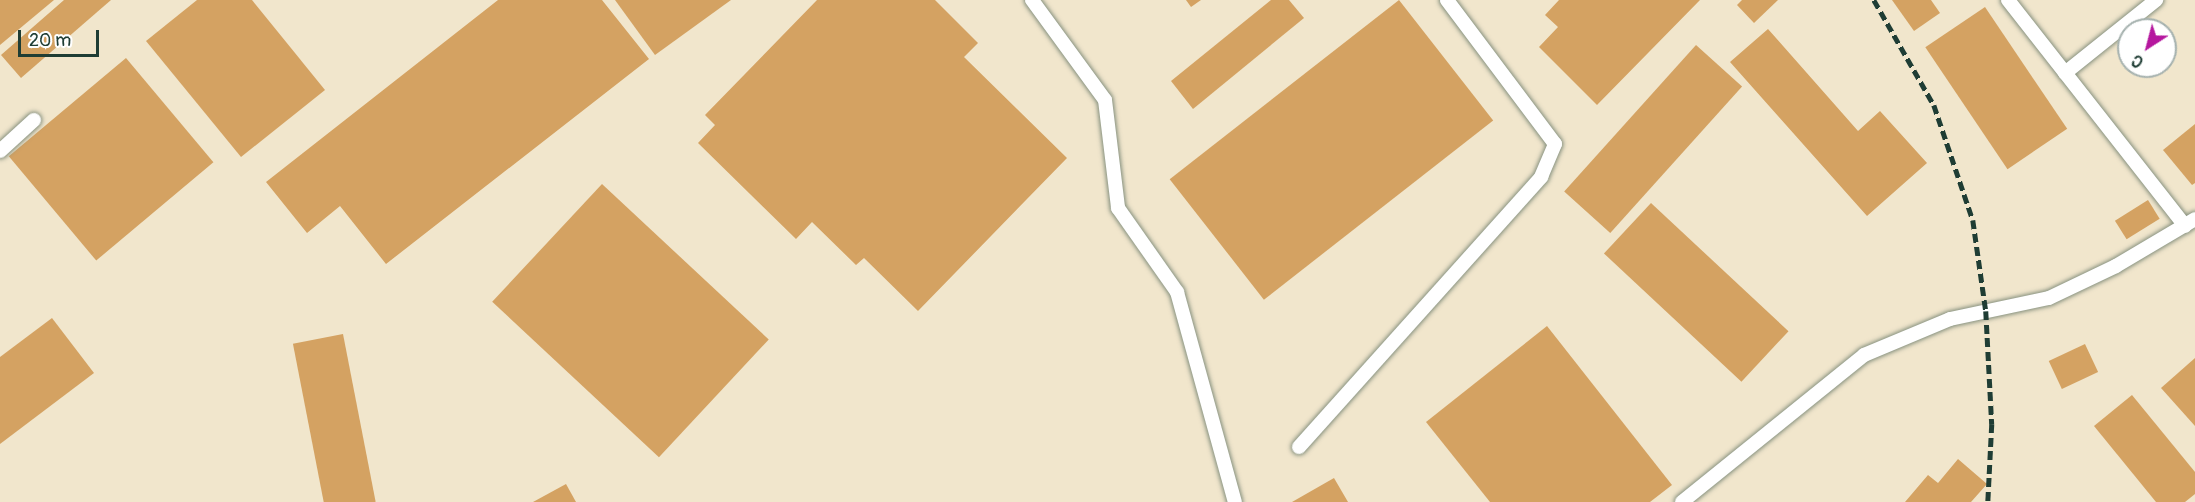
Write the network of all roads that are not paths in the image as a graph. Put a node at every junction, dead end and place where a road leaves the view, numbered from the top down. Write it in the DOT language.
graph roads {
  1 [pos="1032,0"];
  2 [pos="1447,0"];
  3 [pos="2008,0"];
  4 [pos="2156,0"];
  5 [pos="2066,73"];
  6 [pos="34,120"];
  7 [pos="0,151"];
  8 [pos="2190,222"];
  9 [pos="1299,447"];
  10 [pos="1235,502"];
  11 [pos="1682,502"];
  1 -- 10 [label="lane"];
  2 -- 9 [label="lane"];
  3 -- 5 [label="lane"];
  4 -- 5 [label="lane"];
  5 -- 8 [label="lane"];
  6 -- 7 [label="lane"];
  8 -- 11 [label="lane"];
}
